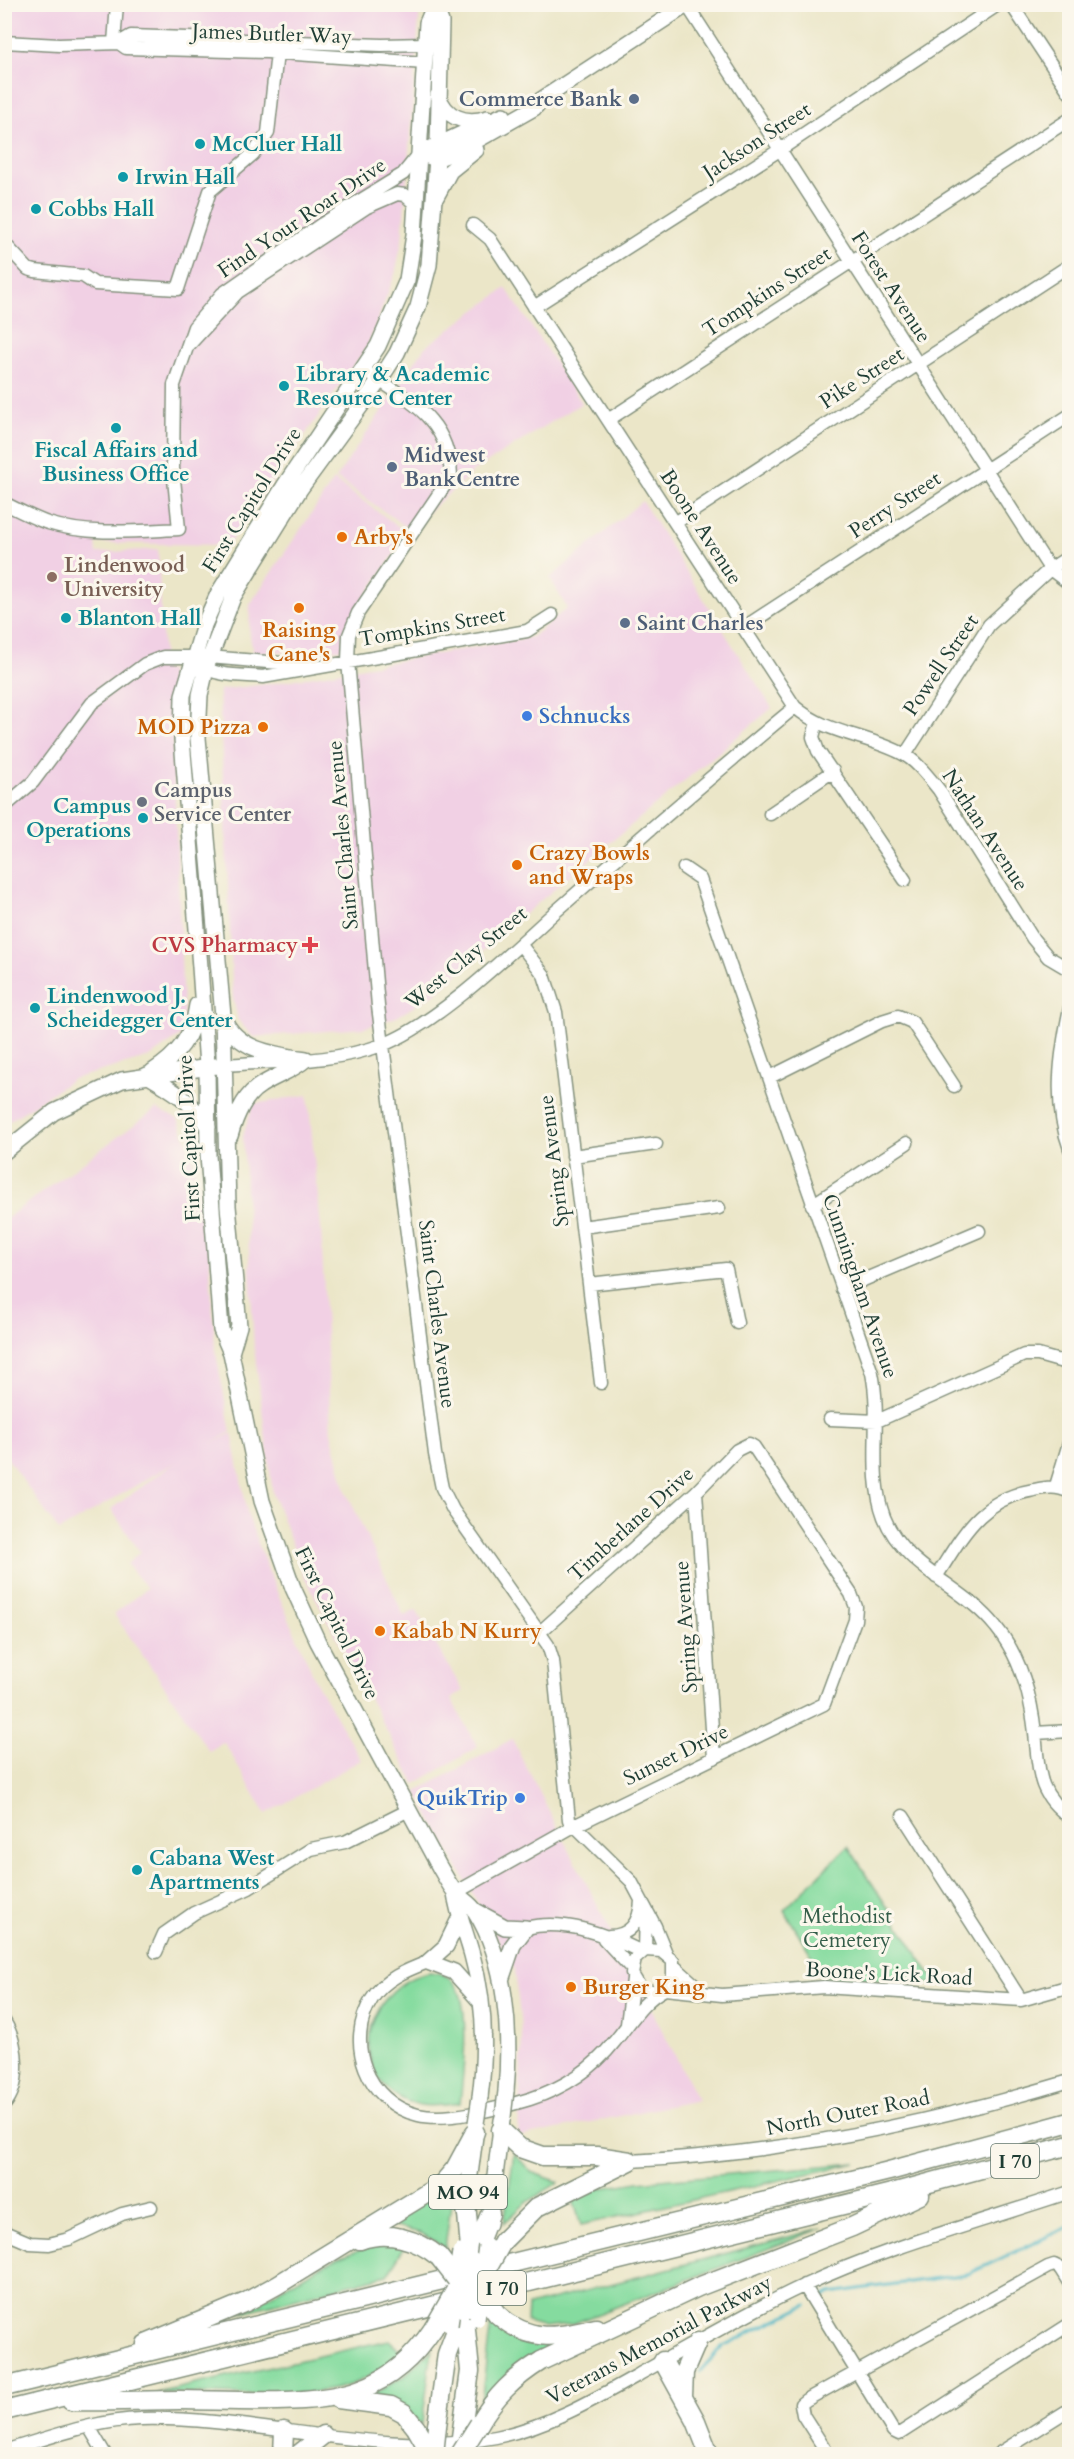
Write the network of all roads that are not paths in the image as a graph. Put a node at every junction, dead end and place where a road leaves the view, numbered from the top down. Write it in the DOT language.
graph roads {
  1 [pos="117,4"];
  2 [pos="999,4"];
  3 [pos="1011,4"];
  4 [pos="436,5"];
  5 [pos="687,5"];
  6 [pos="4,42"];
  7 [pos="116,43"];
  8 [pos="426,44"];
  9 [pos="277,53"];
  10 [pos="425,63"];
  11 [pos="437,92"];
  12 [pos="1070,93"];
  13 [pos="538,104"];
  14 [pos="516,109"];
  15 [pos="1070,119"];
  16 [pos="778,151"];
  17 [pos="437,152"];
  18 [pos="420,153"];
  19 [pos="433,202"];
  20 [pos="416,205"];
  21 [pos="473,225"];
  22 [pos="8,247"];
  23 [pos="850,261"];
  24 [pos="1070,265"];
  25 [pos="534,307"];
  26 [pos="188,345"];
  27 [pos="918,364"];
  28 [pos="363,369"];
  29 [pos="379,381"];
  30 [pos="1070,415"];
  31 [pos="608,420"];
  32 [pos="986,470"];
  33 [pos="4,503"];
  34 [pos="675,523"];
  35 [pos="1070,556"];
  36 [pos="1050,569"];
  37 [pos="1070,584"];
  38 [pos="552,615"];
  39 [pos="743,628"];
  40 [pos="192,659"];
  41 [pos="348,661"];
  42 [pos="208,663"];
  43 [pos="795,707"];
  44 [pos="817,722"];
  45 [pos="905,754"];
  46 [pos="833,771"];
  47 [pos="4,807"];
  48 [pos="770,814"];
  49 [pos="684,868"];
  50 [pos="905,880"];
  51 [pos="520,944"];
  52 [pos="200,967"];
  53 [pos="1070,970"];
  54 [pos="1070,1008"];
  55 [pos="223,1016"];
  56 [pos="382,1045"];
  57 [pos="306,1059"];
  58 [pos="225,1065"];
  59 [pos="207,1066"];
  60 [pos="147,1075"];
  61 [pos="770,1077"];
  62 [pos="954,1086"];
  63 [pos="208,1127"];
  64 [pos="907,1143"];
  65 [pos="656,1144"];
  66 [pos="1069,1147"];
  67 [pos="226,1149"];
  68 [pos="4,1152"];
  69 [pos="573,1156"];
  70 [pos="812,1205"];
  71 [pos="718,1208"];
  72 [pos="582,1227"];
  73 [pos="979,1231"];
  74 [pos="589,1284"];
  75 [pos="842,1289"];
  76 [pos="737,1323"];
  77 [pos="231,1353"];
  78 [pos="1070,1364"];
  79 [pos="601,1383"];
  80 [pos="830,1419"];
  81 [pos="877,1421"];
  82 [pos="1070,1440"];
  83 [pos="1056,1486"];
  84 [pos="696,1492"];
  85 [pos="1070,1492"];
  86 [pos="936,1577"];
  87 [pos="856,1607"];
  88 [pos="539,1633"];
  89 [pos="1070,1731"];
  90 [pos="1035,1733"];
  91 [pos="714,1758"];
  92 [pos="409,1810"];
  93 [pos="903,1816"];
  94 [pos="1070,1816"];
  95 [pos="574,1826"];
  96 [pos="455,1893"];
  97 [pos="644,1905"];
  98 [pos="474,1910"];
  99 [pos="459,1919"];
  100 [pos="526,1928"];
  101 [pos="601,1936"];
  102 [pos="643,1951"];
  103 [pos="156,1952"];
  104 [pos="666,1953"];
  105 [pos="428,1962"];
  106 [pos="674,1966"];
  107 [pos="632,1974"];
  108 [pos="501,1980"];
  109 [pos="1070,1986"];
  110 [pos="661,1991"];
  111 [pos="704,1993"];
  112 [pos="1021,2000"];
  113 [pos="481,2002"];
  114 [pos="4,2021"];
  115 [pos="626,2025"];
  116 [pos="1070,2081"];
  117 [pos="4,2105"];
  118 [pos="1066,2122"];
  119 [pos="502,2124"];
  120 [pos="476,2128"];
  121 [pos="1070,2145"];
  122 [pos="630,2161"];
  123 [pos="960,2176"];
  124 [pos="1070,2192"];
  125 [pos="466,2202"];
  126 [pos="151,2207"];
  127 [pos="490,2214"];
  128 [pos="4,2232"];
  129 [pos="342,2247"];
  130 [pos="478,2249"];
  131 [pos="1070,2284"];
  132 [pos="457,2285"];
  133 [pos="480,2285"];
  134 [pos="804,2285"];
  135 [pos="458,2321"];
  136 [pos="618,2323"];
  137 [pos="1070,2324"];
  138 [pos="697,2342"];
  139 [pos="663,2361"];
  140 [pos="108,2362"];
  141 [pos="855,2371"];
  142 [pos="4,2387"];
  143 [pos="328,2398"];
  144 [pos="683,2398"];
  145 [pos="45,2401"];
  146 [pos="1070,2409"];
  147 [pos="4,2411"];
  148 [pos="471,2424"];
  149 [pos="89,2427"];
  150 [pos="284,2431"];
  151 [pos="323,2435"];
  152 [pos="4,2451"];
  153 [pos="105,2454"];
  154 [pos="283,2454"];
  155 [pos="299,2454"];
  156 [pos="432,2454"];
  157 [pos="460,2454"];
  158 [pos="710,2454"];
  159 [pos="828,2454"];
  160 [pos="998,2454"];
  1 -- 7 [label="street"];
  2 -- 16 [label="street, Jackson Street"];
  3 -- 12 [label="street"];
  4 -- 8 [label="main road, First Capitol Drive"];
  4 -- 11 [label="main road, First Capitol Drive"];
  5 -- 13 [label="main road"];
  5 -- 16 [label="street, Forest Avenue"];
  6 -- 7 [label="street, James Butler Way"];
  7 -- 8 [label="street, James Butler Way"];
  7 -- 9 [label="street, James Butler Way"];
  8 -- 10 [label="main road, First Capitol Drive"];
  9 -- 10 [label="street, James Butler Way"];
  9 -- 22 [label="street"];
  10 -- 18 [label="main road, First Capitol Drive"];
  11 -- 14 [label="main road"];
  11 -- 17 [label="main road, First Capitol Drive"];
  13 -- 14 [label="main road"];
  13 -- 17 [label="main road"];
  13 -- 19 [label="main road"];
  14 -- 17 [label="main road"];
  15 -- 23 [label="street, Tompkins Street"];
  16 -- 23 [label="street, Forest Avenue"];
  16 -- 25 [label="street, Jackson Street"];
  17 -- 18 [label="main road"];
  17 -- 19 [label="main road, First Capitol Drive"];
  18 -- 20 [label="main road, First Capitol Drive"];
  18 -- 26 [label="street, Find Your Roar Drive"];
  19 -- 29 [label="main road, First Capitol Drive"];
  20 -- 26 [label="street, Find Your Roar Drive"];
  20 -- 28 [label="main road, First Capitol Drive"];
  21 -- 25 [label="street, Boone Avenue"];
  23 -- 27 [label="street, Forest Avenue"];
  23 -- 31 [label="street, Tompkins Street"];
  24 -- 27 [label="street, Pike Street"];
  25 -- 31 [label="street, Boone Avenue"];
  26 -- 33 [label="street, Find Your Roar Drive"];
  27 -- 32 [label="street, Forest Avenue"];
  27 -- 34 [label="street, Pike Street"];
  28 -- 29 [label="street"];
  28 -- 40 [label="main road, First Capitol Drive"];
  29 -- 41 [label="street"];
  29 -- 42 [label="main road, First Capitol Drive"];
  30 -- 32 [label="street, Perry Street"];
  31 -- 34 [label="street, Boone Avenue"];
  32 -- 36 [label="street, Forest Avenue"];
  32 -- 39 [label="street, Perry Street"];
  34 -- 39 [label="street, Boone Avenue"];
  35 -- 36 [label="street, Powell Street"];
  36 -- 37 [label="street, Forest Avenue"];
  36 -- 45 [label="street, Powell Street"];
  38 -- 41 [label="street, Tompkins Street"];
  39 -- 43 [label="street, Boone Avenue"];
  40 -- 42 [label="street"];
  40 -- 47 [label="street"];
  40 -- 52 [label="main road, First Capitol Drive"];
  41 -- 42 [label="street, Tompkins Street"];
  41 -- 56 [label="street, Saint Charles Avenue"];
  42 -- 55 [label="main road, First Capitol Drive"];
  43 -- 44 [label="street, Boone Avenue"];
  43 -- 51 [label="street, West Clay Street"];
  44 -- 45 [label="street, Nathan Avenue"];
  44 -- 46 [label="street"];
  45 -- 53 [label="street, Nathan Avenue"];
  46 -- 48 [label="street"];
  46 -- 50 [label="street"];
  49 -- 61 [label="street, Cunningham Avenue"];
  51 -- 56 [label="street, West Clay Street"];
  51 -- 69 [label="street, Spring Avenue"];
  52 -- 59 [label="main road, First Capitol Drive"];
  52 -- 60 [label="main road"];
  54 -- 66 [label="street"];
  55 -- 57 [label="main road"];
  55 -- 58 [label="main road, First Capitol Drive"];
  56 -- 57 [label="street, West Clay Street"];
  56 -- 88 [label="street, Saint Charles Avenue"];
  57 -- 58 [label="street, West Clay Street"];
  57 -- 67 [label="main road"];
  58 -- 59 [label="main road, West Clay Street"];
  58 -- 67 [label="main road, First Capitol Drive"];
  59 -- 60 [label="main road, West Clay Street"];
  59 -- 63 [label="main road, First Capitol Drive"];
  60 -- 63 [label="main road"];
  60 -- 68 [label="main road, West Clay Street"];
  61 -- 62 [label="street"];
  61 -- 70 [label="street, Cunningham Avenue"];
  63 -- 77 [label="main road, First Capitol Drive"];
  64 -- 70 [label="street"];
  65 -- 69 [label="street"];
  67 -- 77 [label="main road, First Capitol Drive"];
  69 -- 72 [label="street, Spring Avenue"];
  70 -- 75 [label="street, Cunningham Avenue"];
  71 -- 72 [label="street"];
  72 -- 74 [label="street, Spring Avenue"];
  73 -- 75 [label="street"];
  74 -- 76 [label="street"];
  74 -- 79 [label="street, Spring Avenue"];
  75 -- 81 [label="street, Cunningham Avenue"];
  77 -- 92 [label="main road, First Capitol Drive"];
  78 -- 81 [label="street"];
  80 -- 81 [label="street"];
  81 -- 86 [label="street, Cunningham Avenue"];
  82 -- 83 [label="street"];
  83 -- 85 [label="street"];
  83 -- 86 [label="street"];
  84 -- 87 [label="street, Timberlane Drive"];
  84 -- 88 [label="street, Timberlane Drive"];
  84 -- 91 [label="street, Spring Avenue"];
  86 -- 90 [label="street, Cunningham Avenue"];
  87 -- 91 [label="street, Sunset Drive"];
  88 -- 95 [label="street, Saint Charles Avenue"];
  89 -- 90 [label="street"];
  90 -- 94 [label="street, Cunningham Avenue"];
  91 -- 95 [label="street, Sunset Drive"];
  92 -- 96 [label="main road, First Capitol Drive"];
  92 -- 103 [label="street"];
  93 -- 112 [label="street"];
  95 -- 96 [label="street, Sunset Drive"];
  95 -- 97 [label="street, Saint Charles Avenue"];
  96 -- 98 [label="main road, First Capitol Drive"];
  96 -- 99 [label="main road, First Capitol Drive"];
  97 -- 101 [label="street"];
  97 -- 102 [label="street"];
  97 -- 104 [label="street, Saint Charles Avenue"];
  98 -- 100 [label="main road"];
  98 -- 108 [label="main road, First Capitol Drive"];
  99 -- 105 [label="main road"];
  99 -- 113 [label="main road, First Capitol Drive"];
  100 -- 101 [label="street"];
  100 -- 108 [label="main road"];
  101 -- 102 [label="street"];
  101 -- 107 [label="street"];
  102 -- 104 [label="street"];
  102 -- 107 [label="street"];
  104 -- 106 [label="street"];
  105 -- 113 [label="main road"];
  105 -- 115 [label="street"];
  106 -- 110 [label="street"];
  106 -- 111 [label="street"];
  107 -- 110 [label="street"];
  107 -- 115 [label="street"];
  108 -- 119 [label="main road, First Capitol Drive, bridge"];
  109 -- 112 [label="street, Boone's Lick Road"];
  110 -- 111 [label="street, Boone's Lick Road"];
  110 -- 115 [label="street"];
  111 -- 112 [label="street, Boone's Lick Road"];
  113 -- 120 [label="main road, First Capitol Drive, bridge"];
  114 -- 117 [label="street"];
  116 -- 122 [label="street, North Outer Road"];
  118 -- 140 [label="highway, I 70"];
  119 -- 122 [label="highway"];
  119 -- 127 [label="main road, First Capitol Drive"];
  120 -- 125 [label="main road, First Capitol Drive / MO 94"];
  120 -- 129 [label="highway"];
  121 -- 123 [label="highway, I 70"];
  122 -- 130 [label="highway"];
  123 -- 136 [label="highway"];
  123 -- 145 [label="highway, I 70"];
  124 -- 134 [label="street, Veterans Memorial Parkway"];
  125 -- 130 [label="highway"];
  126 -- 128 [label="street"];
  127 -- 130 [label="highway"];
  129 -- 132 [label="highway, bridge"];
  129 -- 140 [label="highway"];
  130 -- 132 [label="highway, bridge"];
  130 -- 133 [label="highway, bridge"];
  130 -- 133 [label="highway, bridge"];
  131 -- 141 [label="street"];
  132 -- 135 [label="highway, bridge"];
  132 -- 135 [label="highway, bridge"];
  133 -- 135 [label="highway, bridge"];
  133 -- 136 [label="highway, bridge"];
  134 -- 138 [label="street, Veterans Memorial Parkway"];
  134 -- 141 [label="street"];
  135 -- 143 [label="highway"];
  135 -- 148 [label="highway"];
  135 -- 156 [label="highway, bridge"];
  136 -- 148 [label="highway"];
  137 -- 141 [label="street"];
  138 -- 139 [label="street, Veterans Memorial Parkway"];
  138 -- 144 [label="highway"];
  139 -- 144 [label="highway"];
  139 -- 151 [label="street, Veterans Memorial Parkway"];
  140 -- 142 [label="highway, I 70"];
  141 -- 159 [label="street"];
  143 -- 145 [label="highway"];
  143 -- 156 [label="highway, bridge"];
  144 -- 158 [label="highway"];
  145 -- 147 [label="highway, I 70"];
  146 -- 160 [label="street"];
  148 -- 157 [label="highway, bridge"];
  149 -- 150 [label="street, Veterans Memorial Parkway"];
  149 -- 152 [label="street, Veterans Memorial Parkway"];
  149 -- 153 [label="street"];
  150 -- 151 [label="street, Veterans Memorial Parkway"];
  150 -- 154 [label="highway"];
  151 -- 155 [label="highway"];
}
